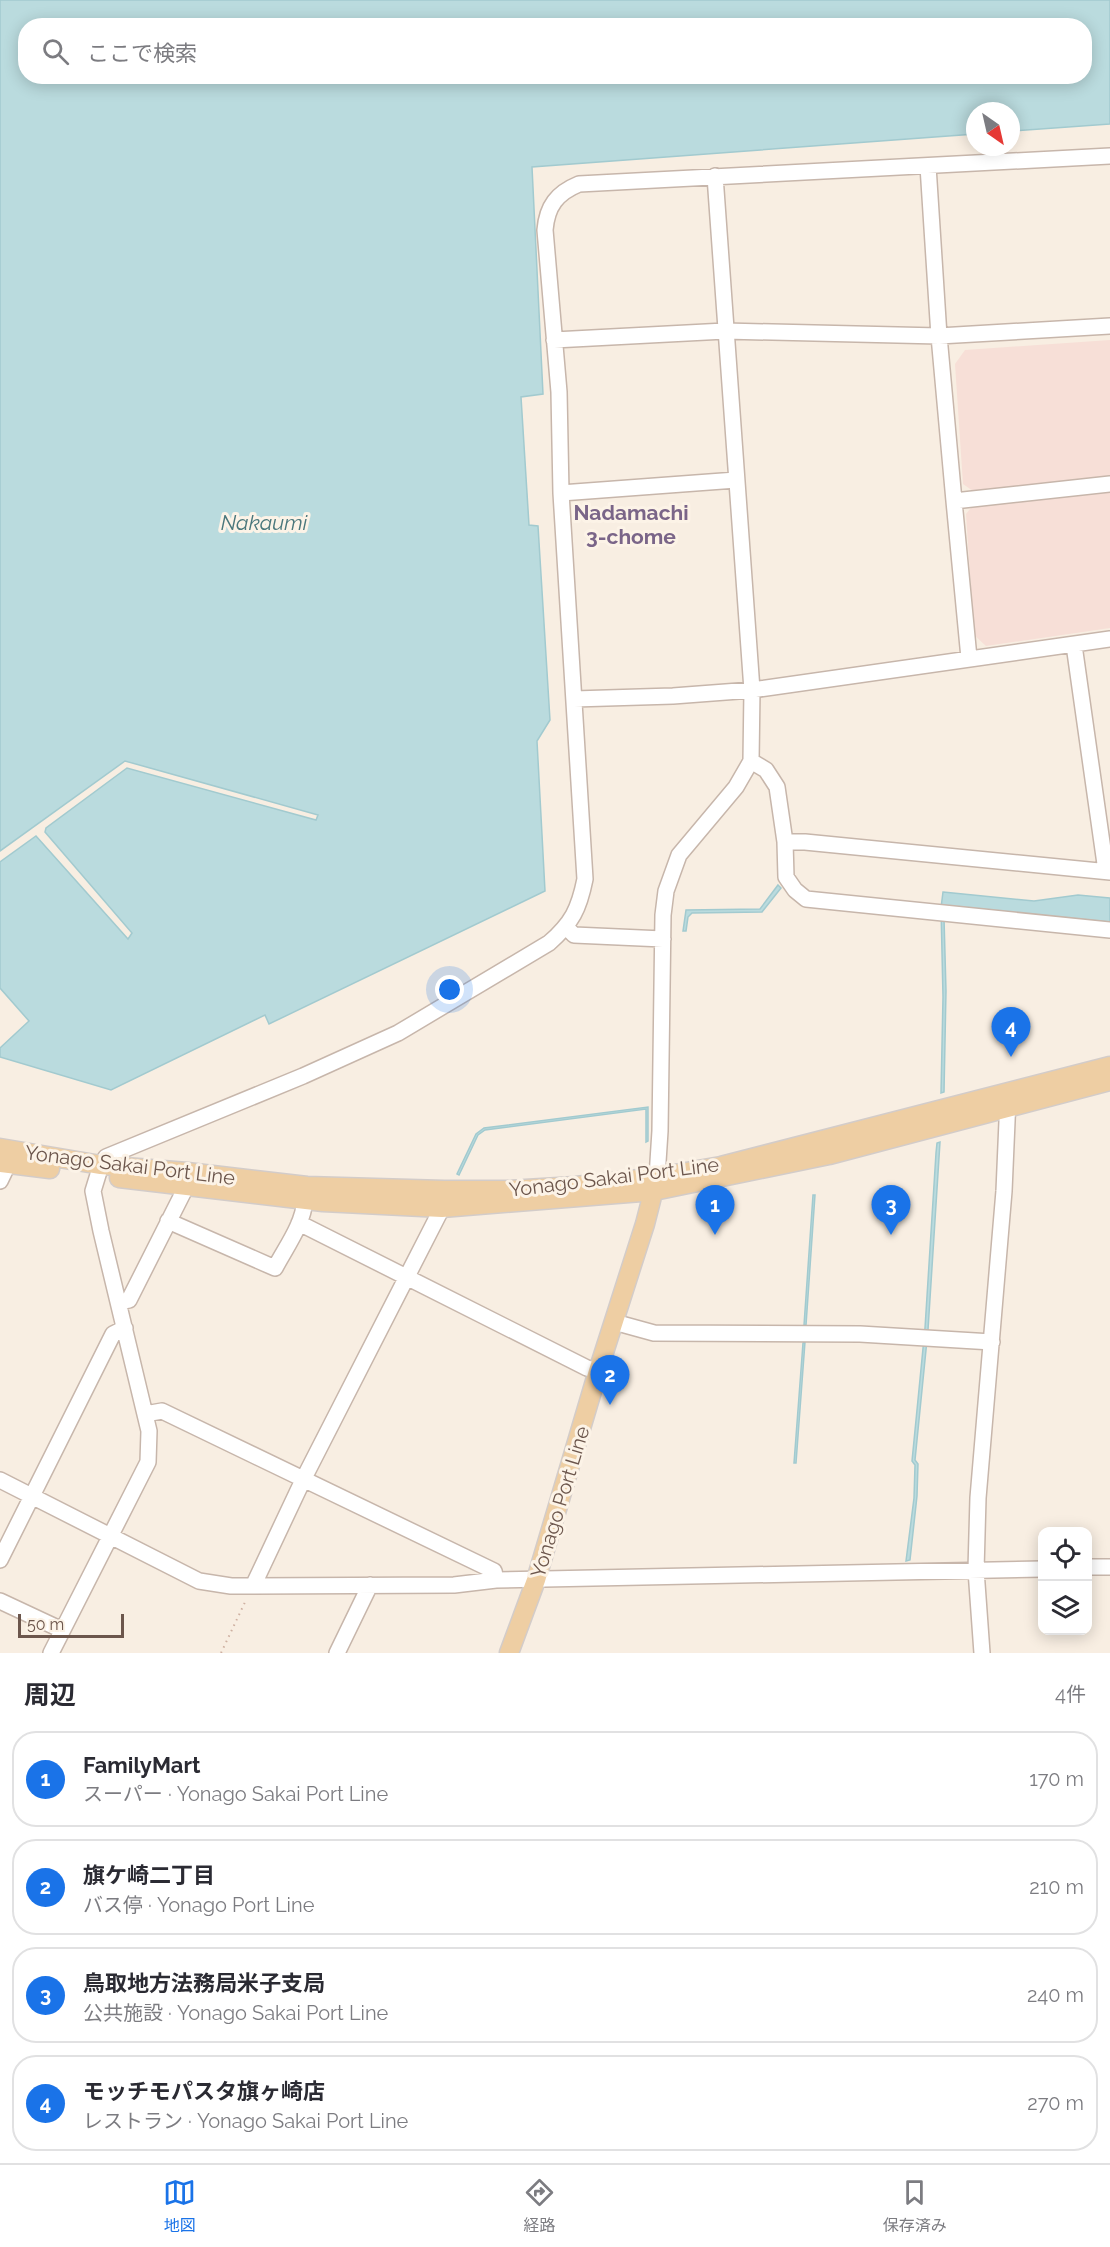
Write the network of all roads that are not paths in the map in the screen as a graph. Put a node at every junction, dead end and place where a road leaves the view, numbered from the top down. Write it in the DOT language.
graph roads {
  1 [pos="1110,156"];
  2 [pos="928,166"];
  3 [pos="715,176"];
  4 [pos="1110,326"];
  5 [pos="725,332"];
  6 [pos="939,336"];
  7 [pos="554,340"];
  8 [pos="736,480"];
  9 [pos="1110,484"];
  10 [pos="561,493"];
  11 [pos="954,501"];
  12 [pos="1110,639"];
  13 [pos="1074,645"];
  14 [pos="969,658"];
  15 [pos="752,690"];
  16 [pos="574,699"];
  17 [pos="752,761"];
  18 [pos="785,842"];
  19 [pos="1108,872"];
  20 [pos="567,928"];
  21 [pos="1110,930"];
  22 [pos="663,939"];
  23 [pos="1110,1066"];
  24 [pos="1110,1081"];
  25 [pos="1008,1099"];
  26 [pos="6,1156"];
  27 [pos="99,1170"];
  28 [pos="0,1181"];
  29 [pos="655,1184"];
  30 [pos="186,1187"];
  31 [pos="305,1200"];
  32 [pos="442,1208"];
  33 [pos="168,1221"];
  34 [pos="299,1222"];
  35 [pos="407,1277"];
  36 [pos="118,1302"];
  37 [pos="614,1322"];
  38 [pos="125,1328"];
  39 [pos="992,1342"];
  40 [pos="598,1371"];
  41 [pos="145,1414"];
  42 [pos="0,1480"];
  43 [pos="303,1480"];
  44 [pos="32,1496"];
  45 [pos="111,1535"];
  46 [pos="0,1560"];
  47 [pos="1110,1567"];
  48 [pos="1092,1568"];
  49 [pos="1038,1569"];
  50 [pos="976,1570"];
  51 [pos="496,1580"];
  52 [pos="536,1580"];
  53 [pos="254,1584"];
  54 [pos="370,1585"];
  55 [pos="0,1601"];
  56 [pos="62,1630"];
  57 [pos="51,1653"];
  58 [pos="337,1653"];
  59 [pos="509,1653"];
  60 [pos="982,1653"];
  1 -- 2 [label="street"];
  2 -- 3 [label="street"];
  2 -- 6 [label="street"];
  3 -- 5 [label="street"];
  3 -- 7 [label="street"];
  4 -- 6 [label="street"];
  5 -- 6 [label="street"];
  5 -- 7 [label="street"];
  5 -- 8 [label="street"];
  6 -- 11 [label="street"];
  7 -- 10 [label="street"];
  8 -- 10 [label="street"];
  8 -- 15 [label="street"];
  9 -- 11 [label="street"];
  10 -- 16 [label="street"];
  11 -- 14 [label="street"];
  12 -- 13 [label="street"];
  13 -- 14 [label="street"];
  13 -- 19 [label="street"];
  14 -- 15 [label="street"];
  15 -- 16 [label="street"];
  15 -- 17 [label="street"];
  16 -- 20 [label="street"];
  17 -- 18 [label="street"];
  17 -- 22 [label="street"];
  18 -- 19 [label="street"];
  18 -- 21 [label="street"];
  20 -- 22 [label="street"];
  20 -- 27 [label="street"];
  22 -- 29 [label="street"];
  23 -- 25 [label="main road, Yonago Sakai Port Line"];
  24 -- 25 [label="main road, Yonago Sakai Port Line"];
  25 -- 29 [label="main road, Yonago Sakai Port Line"];
  25 -- 39 [label="street"];
  26 -- 27 [label="main road, Yonago Sakai Port Line"];
  26 -- 28 [label="street"];
  27 -- 29 [label="main road, Yonago Sakai Port Line"];
  27 -- 30 [label="main road, Yonago Sakai Port Line"];
  27 -- 36 [label="street"];
  29 -- 32 [label="main road, Yonago Sakai Port Line"];
  29 -- 37 [label="main road, Yonago Port Line"];
  30 -- 31 [label="main road, Yonago Sakai Port Line"];
  30 -- 33 [label="street"];
  31 -- 32 [label="main road, Yonago Sakai Port Line"];
  31 -- 34 [label="street"];
  32 -- 35 [label="street"];
  33 -- 34 [label="street"];
  33 -- 36 [label="street"];
  34 -- 35 [label="street"];
  35 -- 40 [label="street"];
  35 -- 43 [label="street"];
  36 -- 38 [label="street"];
  37 -- 39 [label="street"];
  37 -- 40 [label="main road, Yonago Port Line"];
  38 -- 41 [label="street"];
  38 -- 44 [label="street"];
  39 -- 50 [label="street"];
  40 -- 52 [label="main road, Yonago Port Line"];
  41 -- 43 [label="street"];
  41 -- 45 [label="street"];
  42 -- 44 [label="street"];
  43 -- 51 [label="street"];
  43 -- 53 [label="street"];
  44 -- 45 [label="street"];
  44 -- 46 [label="street"];
  45 -- 53 [label="street"];
  45 -- 56 [label="street"];
  47 -- 48 [label="street"];
  49 -- 50 [label="street"];
  50 -- 52 [label="street"];
  50 -- 60 [label="street"];
  51 -- 52 [label="street"];
  51 -- 54 [label="street"];
  52 -- 59 [label="main road, Yonago Port Line"];
  53 -- 54 [label="street"];
  54 -- 58 [label="street"];
  55 -- 56 [label="street"];
  56 -- 57 [label="street"];
}
